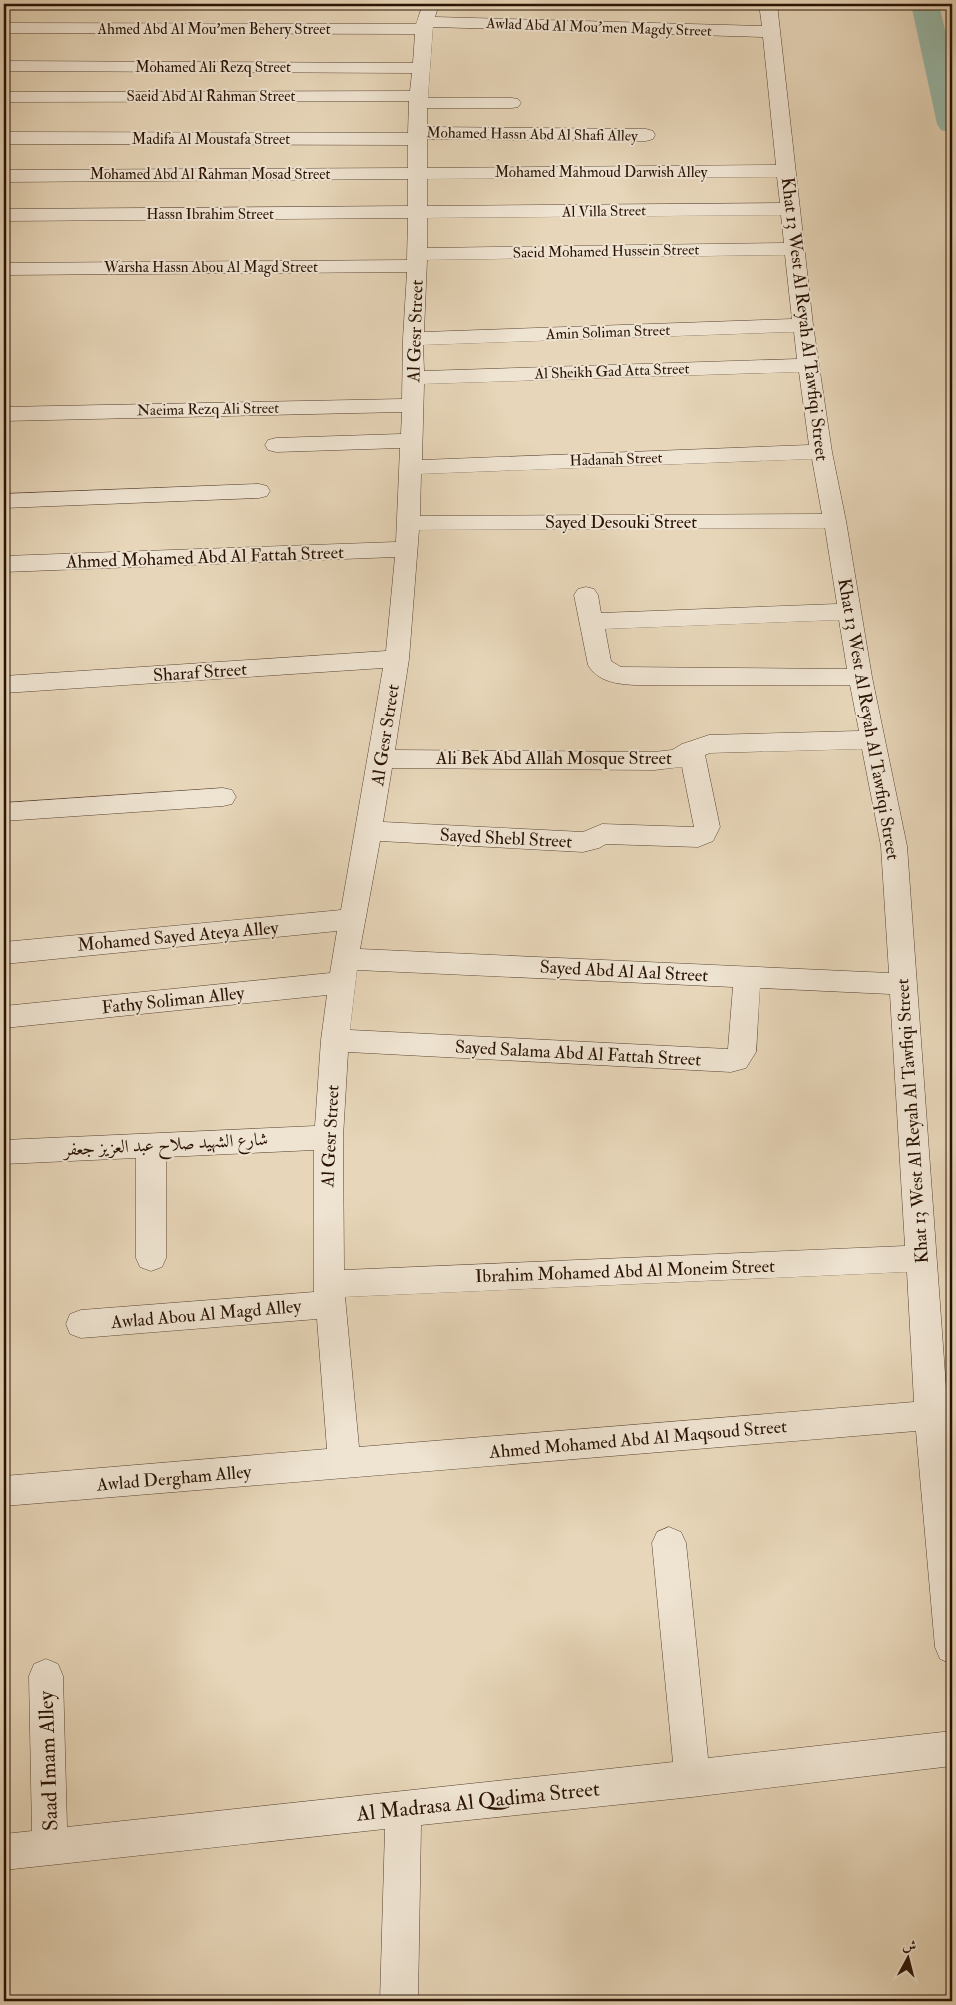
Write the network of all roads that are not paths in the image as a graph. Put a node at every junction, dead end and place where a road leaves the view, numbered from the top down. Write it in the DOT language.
graph roads {
  1 [pos="768,4"];
  2 [pos="427,18"];
  3 [pos="4,28"];
  4 [pos="772,32"];
  5 [pos="4,66"];
  6 [pos="422,68"];
  7 [pos="4,97"];
  8 [pos="418,99"];
  9 [pos="512,103"];
  10 [pos="646,135"];
  11 [pos="418,136"];
  12 [pos="4,138"];
  13 [pos="786,171"];
  14 [pos="417,173"];
  15 [pos="4,176"];
  16 [pos="791,209"];
  17 [pos="417,212"];
  18 [pos="4,215"];
  19 [pos="795,249"];
  20 [pos="417,260"];
  21 [pos="4,269"];
  22 [pos="803,324"];
  23 [pos="413,339"];
  24 [pos="810,365"];
  25 [pos="414,378"];
  26 [pos="413,405"];
  27 [pos="4,414"];
  28 [pos="411,441"];
  29 [pos="276,445"];
  30 [pos="821,452"];
  31 [pos="410,466"];
  32 [pos="258,491"];
  33 [pos="4,501"];
  34 [pos="835,521"];
  35 [pos="408,523"];
  36 [pos="407,549"];
  37 [pos="4,564"];
  38 [pos="586,595"];
  39 [pos="849,612"];
  40 [pos="591,621"];
  41 [pos="397,660"];
  42 [pos="860,676"];
  43 [pos="4,684"];
  44 [pos="874,740"];
  45 [pos="691,750"];
  46 [pos="381,759"];
  47 [pos="223,797"];
  48 [pos="4,812"];
  49 [pos="369,831"];
  50 [pos="352,919"];
  51 [pos="4,953"];
  52 [pos="344,971"];
  53 [pos="747,977"];
  54 [pos="903,984"];
  55 [pos="4,1017"];
  56 [pos="335,1040"];
  57 [pos="329,1137"];
  58 [pos="151,1144"];
  59 [pos="4,1152"];
  60 [pos="151,1258"];
  61 [pos="921,1258"];
  62 [pos="329,1294"];
  63 [pos="81,1324"];
  64 [pos="931,1414"];
  65 [pos="344,1464"];
  66 [pos="4,1492"];
  67 [pos="669,1543"];
  68 [pos="952,1647"];
  69 [pos="46,1676"];
  70 [pos="952,1748"];
  71 [pos="692,1779"];
  72 [pos="403,1808"];
  73 [pos="50,1847"];
  74 [pos="4,1852"];
  75 [pos="399,2001"];
  1 -- 4 [label="street, Khat 13 West Al Reyah Al Tawfiqi Street"];
  2 -- 3 [label="street, Ahmed Abd Al Mou'men Behery Street"];
  2 -- 4 [label="street, Awlad Abd Al Mou'men Magdy Street"];
  2 -- 6 [label="street, Al Gesr Street"];
  4 -- 13 [label="street, Khat 13 West Al Reyah Al Tawfiqi Street"];
  5 -- 6 [label="street, Mohamed Ali Rezq Street"];
  6 -- 8 [label="street, Al Gesr Street"];
  7 -- 8 [label="street, Saeid Abd Al Rahman Street"];
  8 -- 9 [label="street, Saeid Abd Al Rahman Street"];
  8 -- 11 [label="street, Al Gesr Street"];
  10 -- 11 [label="street, Mohamed Hassn Abd Al Shafi Alley"];
  11 -- 12 [label="street, Madifa Al Moustafa Street"];
  11 -- 14 [label="street, Al Gesr Street"];
  13 -- 14 [label="street, Mohamed Mahmoud Darwish Alley"];
  13 -- 16 [label="street, Khat 13 West Al Reyah Al Tawfiqi Street"];
  14 -- 15 [label="street, Mohamed Abd Al Rahman Mosad Street"];
  14 -- 17 [label="street, Al Gesr Street"];
  16 -- 17 [label="street, Al Villa Street"];
  16 -- 19 [label="street, Khat 13 West Al Reyah Al Tawfiqi Street"];
  17 -- 18 [label="street, Hassn Ibrahim Street"];
  17 -- 20 [label="street, Al Gesr Street"];
  19 -- 20 [label="street, Saeid Mohamed Hussein Street"];
  19 -- 22 [label="street, Khat 13 West Al Reyah Al Tawfiqi Street"];
  20 -- 21 [label="street, Warsha Hassn Abou Al Magd Street"];
  20 -- 23 [label="street, Al Gesr Street"];
  22 -- 23 [label="street, Amin Soliman Street"];
  22 -- 24 [label="street, Khat 13 West Al Reyah Al Tawfiqi Street"];
  23 -- 25 [label="street, Al Gesr Street"];
  24 -- 25 [label="street, Al Sheikh Gad Atta Street"];
  24 -- 30 [label="street, Khat 13 West Al Reyah Al Tawfiqi Street"];
  25 -- 26 [label="street, Al Gesr Street"];
  26 -- 27 [label="street, Naeima Rezq Ali Street"];
  26 -- 28 [label="street, Al Gesr Street"];
  28 -- 29 [label="street"];
  28 -- 31 [label="street, Al Gesr Street"];
  30 -- 31 [label="street, Hadanah Street"];
  30 -- 34 [label="street, Khat 13 West Al Reyah Al Tawfiqi Street"];
  31 -- 35 [label="street, Al Gesr Street"];
  32 -- 33 [label="street"];
  34 -- 35 [label="street, Sayed Desouki Street"];
  34 -- 39 [label="street, Khat 13 West Al Reyah Al Tawfiqi Street"];
  35 -- 36 [label="street, Al Gesr Street"];
  36 -- 37 [label="street, Ahmed Mohamed Abd Al Fattah Street"];
  36 -- 41 [label="street, Al Gesr Street"];
  38 -- 40 [label="street"];
  39 -- 40 [label="street"];
  39 -- 42 [label="street, Khat 13 West Al Reyah Al Tawfiqi Street"];
  40 -- 42 [label="street"];
  41 -- 43 [label="street, Sharaf Street"];
  41 -- 46 [label="street, Al Gesr Street"];
  42 -- 44 [label="street, Khat 13 West Al Reyah Al Tawfiqi Street"];
  44 -- 45 [label="street, Ali Bek Abd Allah Mosque Street"];
  44 -- 54 [label="street, Khat 13 West Al Reyah Al Tawfiqi Street"];
  45 -- 46 [label="street, Ali Bek Abd Allah Mosque Street"];
  45 -- 49 [label="street, Sayed Shebl Street"];
  46 -- 49 [label="street, Al Gesr Street"];
  47 -- 48 [label="street"];
  49 -- 50 [label="street, Al Gesr Street"];
  50 -- 51 [label="street, Mohamed Sayed Ateya Alley"];
  50 -- 52 [label="street, Al Gesr Street"];
  52 -- 53 [label="street, Sayed Abd Al Aal Street"];
  52 -- 55 [label="street, Fathy Soliman Alley"];
  52 -- 56 [label="street, Al Gesr Street"];
  53 -- 54 [label="street, Sayed Abd Al Aal Street"];
  53 -- 56 [label="street, Sayed Salama Abd Al Fattah Street"];
  54 -- 61 [label="street, Khat 13 West Al Reyah Al Tawfiqi Street"];
  56 -- 57 [label="street, Al Gesr Street"];
  57 -- 58 [label="street, شارع الشهيد صلاح عبد العزيز جعفر"];
  57 -- 62 [label="street, Al Gesr Street"];
  58 -- 59 [label="street, شارع الشهيد صلاح عبد العزيز جعفر"];
  58 -- 60 [label="street"];
  61 -- 62 [label="street, Ibrahim Mohamed Abd Al Moneim Street"];
  61 -- 64 [label="street, Khat 13 West Al Reyah Al Tawfiqi Street"];
  62 -- 63 [label="street, Awlad Abou Al Magd Alley"];
  62 -- 65 [label="street, Al Gesr Street"];
  64 -- 65 [label="street, Ahmed Mohamed Abd Al Maqsoud Street"];
  64 -- 68 [label="street, Khat 13 West Al Reyah Al Tawfiqi Street"];
  65 -- 66 [label="street, Awlad Dergham Alley"];
  67 -- 71 [label="street"];
  69 -- 73 [label="street, Saad Imam Alley"];
  70 -- 71 [label="street, Al Madrasa Al Qadima Street"];
  71 -- 72 [label="street, Al Madrasa Al Qadima Street"];
  72 -- 73 [label="street, Al Madrasa Al Qadima Street"];
  72 -- 75 [label="street"];
  73 -- 74 [label="street, Al Madrasa Al Qadima Street"];
}
